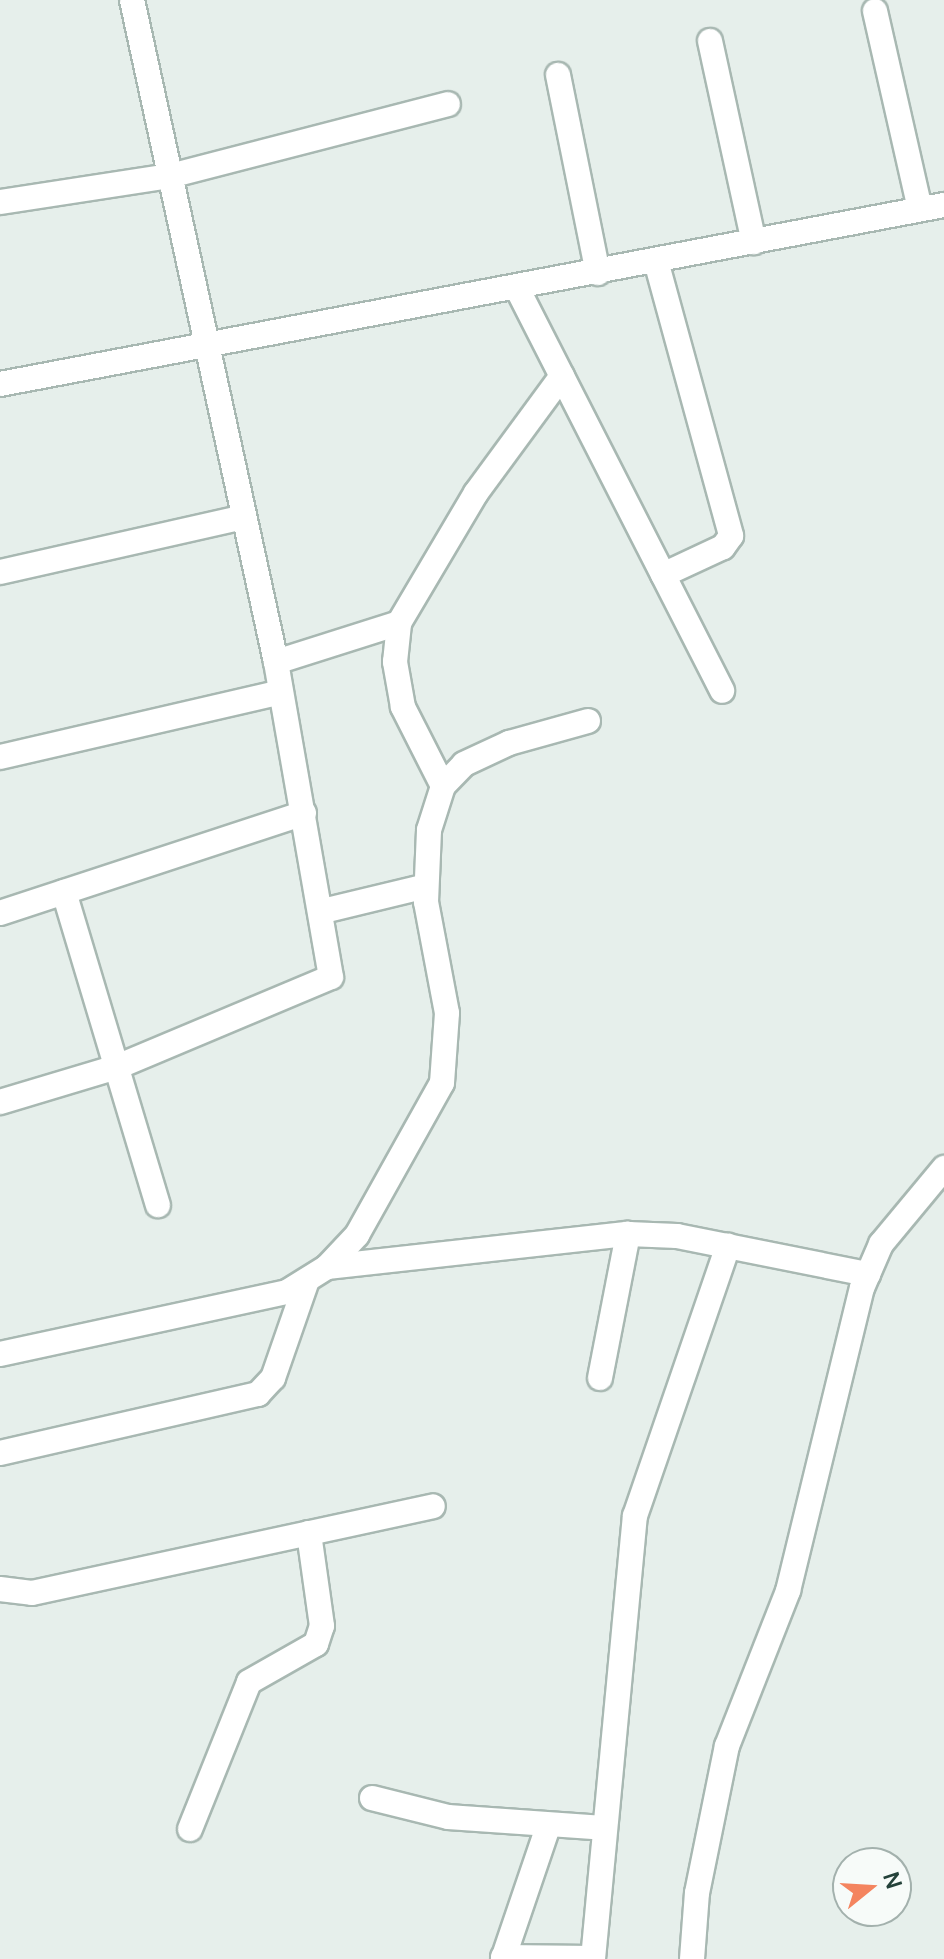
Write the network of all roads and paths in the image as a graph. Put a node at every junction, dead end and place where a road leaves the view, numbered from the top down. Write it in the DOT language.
graph roads {
  1 [pos="132,0"];
  2 [pos="875,11"];
  3 [pos="710,41"];
  4 [pos="558,75"];
  5 [pos="448,104"];
  6 [pos="170,176"];
  7 [pos="0,202"];
  8 [pos="932,207"];
  9 [pos="754,242"];
  10 [pos="656,261"];
  11 [pos="598,273"];
  12 [pos="517,288"];
  13 [pos="208,349"];
  14 [pos="562,376"];
  15 [pos="0,384"];
  16 [pos="244,517"];
  17 [pos="0,572"];
  18 [pos="663,575"];
  19 [pos="399,623"];
  20 [pos="276,662"];
  21 [pos="722,691"];
  22 [pos="281,692"];
  23 [pos="588,721"];
  24 [pos="0,757"];
  25 [pos="443,786"];
  26 [pos="304,813"];
  27 [pos="426,886"];
  28 [pos="64,892"];
  29 [pos="323,911"];
  30 [pos="0,913"];
  31 [pos="117,1067"];
  32 [pos="0,1102"];
  33 [pos="944,1168"];
  34 [pos="158,1205"];
  35 [pos="628,1234"];
  36 [pos="728,1246"];
  37 [pos="327,1267"];
  38 [pos="868,1274"];
  39 [pos="306,1283"];
  40 [pos="0,1354"];
  41 [pos="600,1378"];
  42 [pos="0,1453"];
  43 [pos="433,1506"];
  44 [pos="309,1533"];
  45 [pos="0,1589"];
  46 [pos="372,1798"];
  47 [pos="548,1827"];
  48 [pos="604,1828"];
  49 [pos="190,1829"];
  50 [pos="503,1958"];
  51 [pos="593,1959"];
  52 [pos="692,1959"];
  1 -- 6 [label="street"];
  2 -- 8 [label="street"];
  3 -- 9 [label="street"];
  4 -- 11 [label="street"];
  5 -- 6 [label="street"];
  6 -- 7 [label="street"];
  6 -- 13 [label="street"];
  8 -- 9 [label="street"];
  9 -- 10 [label="street"];
  10 -- 11 [label="street"];
  10 -- 18 [label="street"];
  11 -- 12 [label="street"];
  12 -- 13 [label="street"];
  12 -- 14 [label="street"];
  13 -- 15 [label="street"];
  13 -- 16 [label="street"];
  14 -- 18 [label="street"];
  14 -- 19 [label="street"];
  16 -- 17 [label="street"];
  16 -- 20 [label="street"];
  18 -- 21 [label="street"];
  19 -- 20 [label="street"];
  19 -- 25 [label="street"];
  20 -- 22 [label="street"];
  22 -- 24 [label="street"];
  22 -- 26 [label="street"];
  23 -- 25 [label="street"];
  25 -- 27 [label="street"];
  26 -- 28 [label="street"];
  26 -- 29 [label="street"];
  27 -- 29 [label="street"];
  27 -- 37 [label="street"];
  28 -- 30 [label="street"];
  28 -- 31 [label="street"];
  29 -- 31 [label="street"];
  31 -- 32 [label="street"];
  31 -- 34 [label="street"];
  33 -- 38 [label="street"];
  35 -- 36 [label="street"];
  35 -- 37 [label="street"];
  35 -- 41 [label="street"];
  36 -- 38 [label="street"];
  36 -- 48 [label="street"];
  37 -- 39 [label="street"];
  38 -- 52 [label="street"];
  39 -- 40 [label="street"];
  39 -- 42 [label="street"];
  43 -- 44 [label="street"];
  44 -- 45 [label="street"];
  44 -- 49 [label="street"];
  46 -- 47 [label="street"];
  47 -- 48 [label="street"];
  47 -- 50 [label="street"];
  48 -- 51 [label="street"];
  50 -- 51 [label="street"];
}
